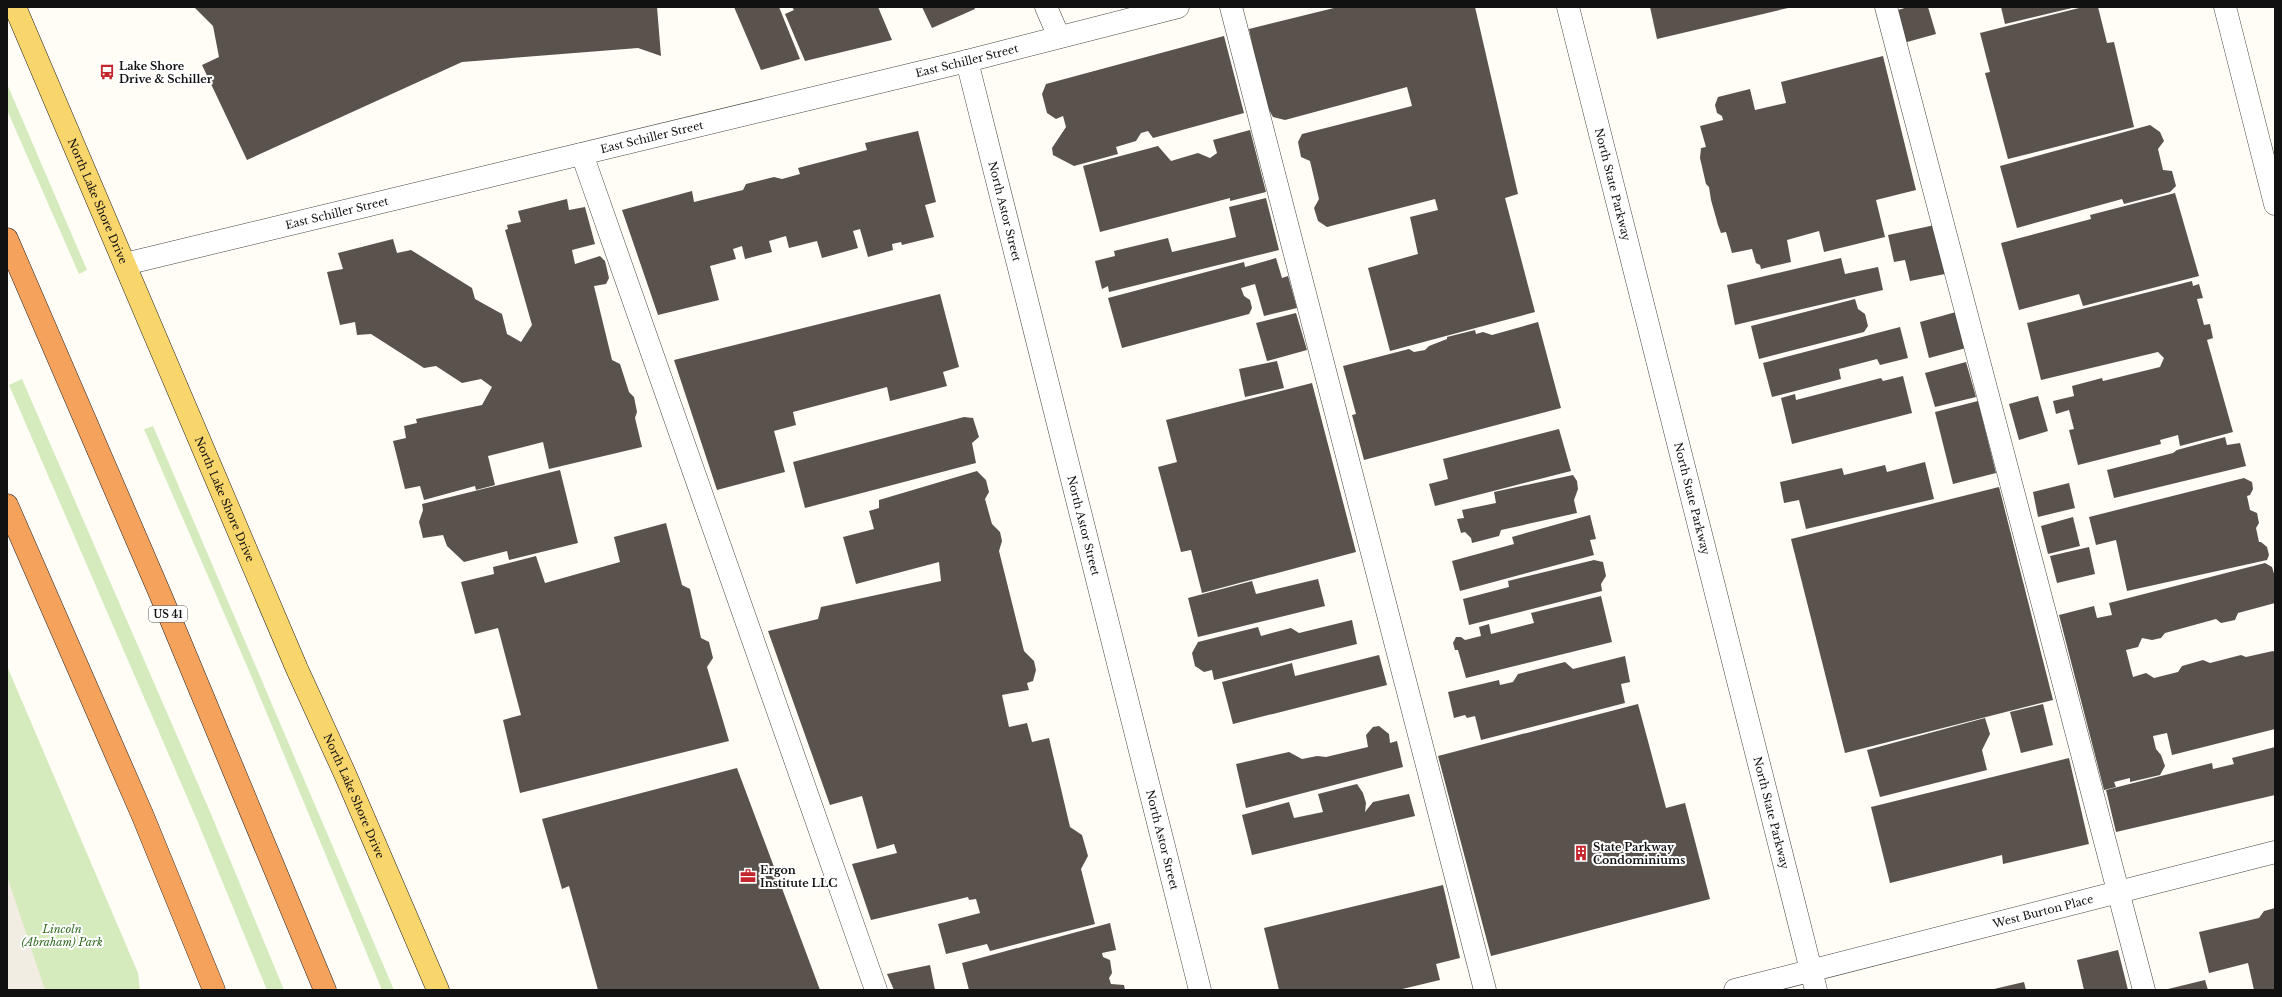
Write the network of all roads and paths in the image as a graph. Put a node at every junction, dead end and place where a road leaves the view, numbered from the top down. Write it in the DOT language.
graph roads {
  1 [pos="15,7"];
  2 [pos="1046,7"];
  3 [pos="1178,7"];
  4 [pos="1231,7"];
  5 [pos="1568,7"];
  6 [pos="1886,7"];
  7 [pos="2225,7"];
  8 [pos="1059,37"];
  9 [pos="967,61"];
  10 [pos="582,154"];
  11 [pos="2275,204"];
  12 [pos="7,239"];
  13 [pos="125,264"];
  14 [pos="7,505"];
  15 [pos="2275,852"];
  16 [pos="2119,892"];
  17 [pos="1813,980"];
  18 [pos="214,990"];
  19 [pos="325,990"];
  20 [pos="438,990"];
  21 [pos="876,990"];
  22 [pos="1200,990"];
  23 [pos="1485,990"];
  24 [pos="1735,990"];
  25 [pos="2144,990"];
  1 -- 13 [label="main road, North Lake Shore Drive"];
  2 -- 8 [label="street"];
  3 -- 8 [label="street, East Schiller Street"];
  4 -- 23 [label="street"];
  5 -- 17 [label="street, North State Parkway"];
  6 -- 16 [label="street"];
  7 -- 11 [label="street"];
  8 -- 9 [label="street, East Schiller Street"];
  9 -- 10 [label="street, East Schiller Street"];
  9 -- 22 [label="street, North Astor Street"];
  10 -- 13 [label="street, East Schiller Street"];
  10 -- 21 [label="street"];
  12 -- 19 [label="highway, US 41"];
  13 -- 20 [label="main road, North Lake Shore Drive"];
  14 -- 18 [label="highway"];
  15 -- 16 [label="street, West Burton Place"];
  16 -- 17 [label="street, West Burton Place"];
  16 -- 25 [label="street"];
  17 -- 24 [label="street, West Burton Place"];
}
